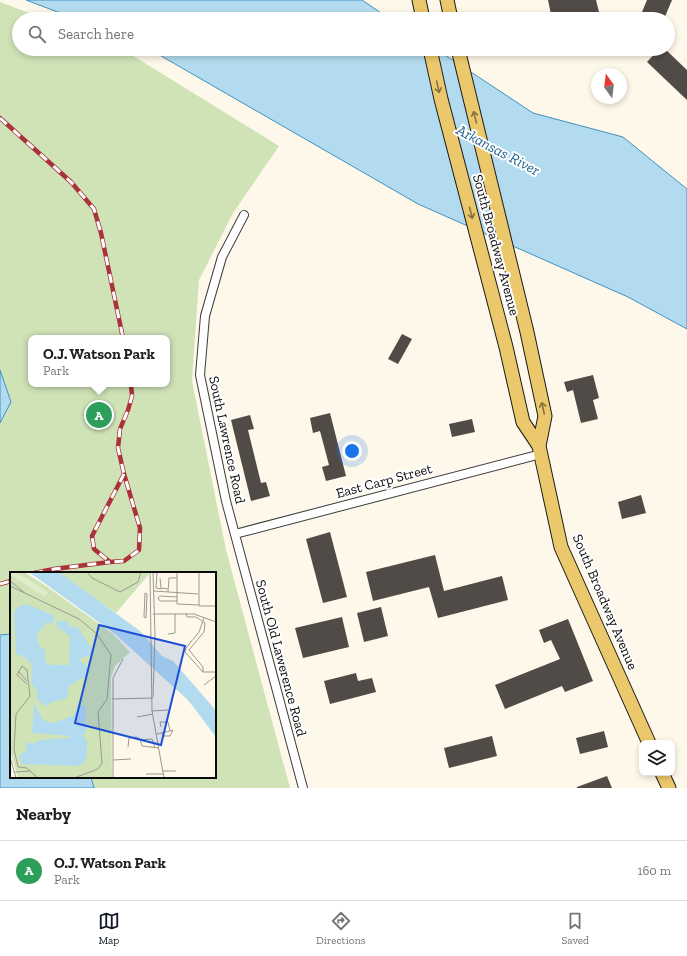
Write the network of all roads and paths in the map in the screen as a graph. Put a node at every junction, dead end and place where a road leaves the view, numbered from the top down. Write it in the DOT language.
graph roads {
  1 [pos="418,0"];
  2 [pos="447,0"];
  3 [pos="421,12"];
  4 [pos="450,12"];
  5 [pos="432,56"];
  6 [pos="460,56"];
  7 [pos="244,215"];
  8 [pos="540,450"];
  9 [pos="234,534"];
  10 [pos="648,740"];
  11 [pos="663,776"];
  12 [pos="303,788"];
  13 [pos="669,788"];
  1 -- 3 [label="main road"];
  2 -- 4 [label="main road"];
  5 -- 8 [label="main road, South Broadway Avenue, one-way"];
  8 -- 6 [label="main road, South Broadway Avenue, one-way"];
  7 -- 9 [label="street, South Lawrence Road"];
  8 -- 9 [label="street, East Carp Street"];
  8 -- 10 [label="main road, South Broadway Avenue"];
  9 -- 12 [label="street, South Old Lawerence Road"];
  11 -- 13 [label="main road"];
}
